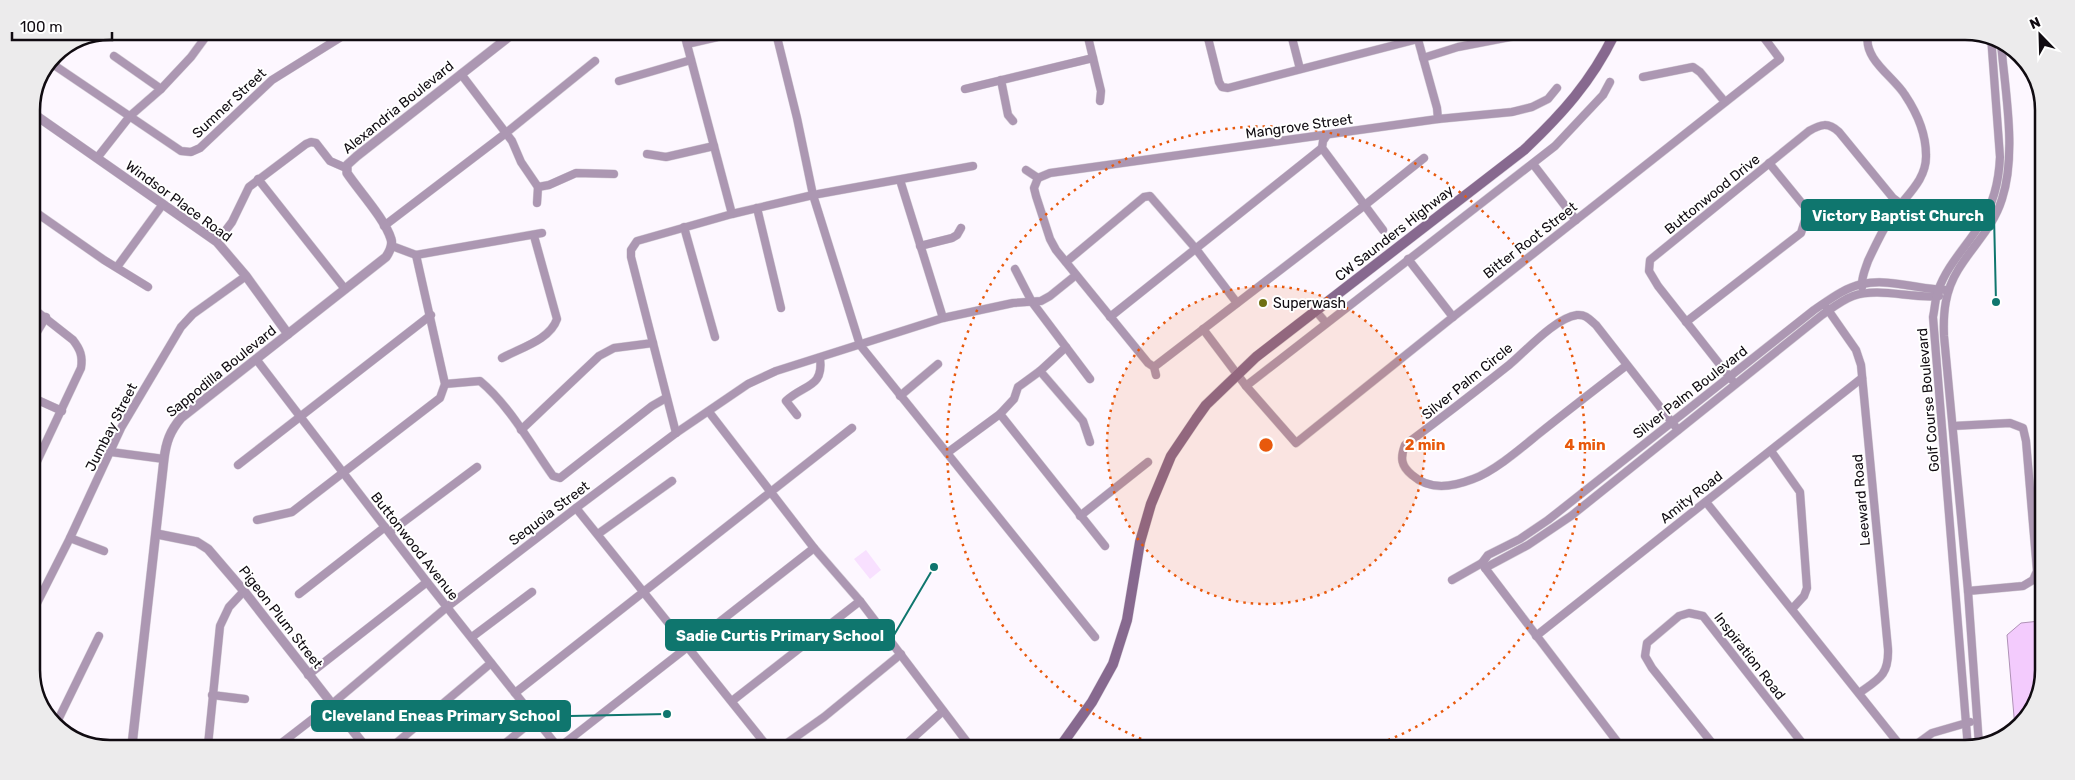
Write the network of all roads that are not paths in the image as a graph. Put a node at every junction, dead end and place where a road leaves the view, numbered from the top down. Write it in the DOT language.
graph roads {
  1 [pos="201,40"];
  2 [pos="336,40"];
  3 [pos="502,40"];
  4 [pos="686,40"];
  5 [pos="704,40"];
  6 [pos="778,40"];
  7 [pos="1088,40"];
  8 [pos="1208,40"];
  9 [pos="1293,40"];
  10 [pos="1406,40"];
  11 [pos="1418,40"];
  12 [pos="1494,40"];
  13 [pos="1611,40"];
  14 [pos="1766,40"];
  15 [pos="1867,40"];
  16 [pos="687,44"];
  17 [pos="1992,45"];
  18 [pos="2002,50"];
  19 [pos="114,56"];
  20 [pos="1093,58"];
  21 [pos="1423,58"];
  22 [pos="595,60"];
  23 [pos="691,60"];
  24 [pos="56,67"];
  25 [pos="1300,69"];
  26 [pos="461,74"];
  27 [pos="1643,77"];
  28 [pos="1001,80"];
  29 [pos="619,81"];
  30 [pos="1610,82"];
  31 [pos="1557,88"];
  32 [pos="160,89"];
  33 [pos="965,89"];
  34 [pos="1100,101"];
  35 [pos="1725,102"];
  36 [pos="130,116"];
  37 [pos="40,118"];
  38 [pos="1438,119"];
  39 [pos="1013,121"];
  40 [pos="506,134"];
  41 [pos="1327,135"];
  42 [pos="714,146"];
  43 [pos="1322,148"];
  44 [pos="647,154"];
  45 [pos="2010,156"];
  46 [pos="2000,157"];
  47 [pos="97,158"];
  48 [pos="1424,158"];
  49 [pos="1514,158"];
  50 [pos="1533,164"];
  51 [pos="1769,164"];
  52 [pos="974,166"];
  53 [pos="346,168"];
  54 [pos="1026,170"];
  55 [pos="1524,171"];
  56 [pos="614,174"];
  57 [pos="1038,178"];
  58 [pos="258,179"];
  59 [pos="900,180"];
  60 [pos="538,187"];
  61 [pos="812,195"];
  62 [pos="537,203"];
  63 [pos="163,204"];
  64 [pos="1901,204"];
  65 [pos="1365,205"];
  66 [pos="757,208"];
  67 [pos="40,214"];
  68 [pos="732,214"];
  69 [pos="1576,220"];
  70 [pos="384,226"];
  71 [pos="684,227"];
  72 [pos="961,228"];
  73 [pos="1384,230"];
  74 [pos="542,233"];
  75 [pos="534,236"];
  76 [pos="216,242"];
  77 [pos="392,246"];
  78 [pos="920,246"];
  79 [pos="1196,249"];
  80 [pos="416,255"];
  81 [pos="1408,259"];
  82 [pos="1066,262"];
  83 [pos="1374,265"];
  84 [pos="116,267"];
  85 [pos="1015,269"];
  86 [pos="1076,275"];
  87 [pos="246,276"];
  88 [pos="1384,277"];
  89 [pos="1350,284"];
  90 [pos="1862,284"];
  91 [pos="148,288"];
  92 [pos="345,289"];
  93 [pos="1937,293"];
  94 [pos="1948,293"];
  95 [pos="1863,294"];
  96 [pos="1361,296"];
  97 [pos="1032,302"];
  98 [pos="1237,303"];
  99 [pos="1824,303"];
  100 [pos="781,308"];
  101 [pos="1829,310"];
  102 [pos="1316,311"];
  103 [pos="40,314"];
  104 [pos="430,314"];
  105 [pos="1110,316"];
  106 [pos="1453,317"];
  107 [pos="46,318"];
  108 [pos="943,318"];
  109 [pos="1686,322"];
  110 [pos="1326,323"];
  111 [pos="40,328"];
  112 [pos="1203,329"];
  113 [pos="288,334"];
  114 [pos="715,337"];
  115 [pos="653,343"];
  116 [pos="860,345"];
  117 [pos="1066,347"];
  118 [pos="502,358"];
  119 [pos="820,358"];
  120 [pos="256,360"];
  121 [pos="938,364"];
  122 [pos="1627,365"];
  123 [pos="1154,367"];
  124 [pos="1040,371"];
  125 [pos="1237,374"];
  126 [pos="1156,375"];
  127 [pos="1729,377"];
  128 [pos="1090,378"];
  129 [pos="1862,378"];
  130 [pos="445,384"];
  131 [pos="1736,384"];
  132 [pos="1246,386"];
  133 [pos="900,396"];
  134 [pos="666,398"];
  135 [pos="40,401"];
  136 [pos="62,411"];
  137 [pos="709,412"];
  138 [pos="1000,414"];
  139 [pos="797,415"];
  140 [pos="300,416"];
  141 [pos="1672,422"];
  142 [pos="1953,426"];
  143 [pos="852,428"];
  144 [pos="521,430"];
  145 [pos="1678,430"];
  146 [pos="676,433"];
  147 [pos="1090,442"];
  148 [pos="1771,450"];
  149 [pos="110,452"];
  150 [pos="947,453"];
  151 [pos="40,456"];
  152 [pos="164,459"];
  153 [pos="1148,462"];
  154 [pos="238,465"];
  155 [pos="477,467"];
  156 [pos="343,473"];
  157 [pos="672,481"];
  158 [pos="770,492"];
  159 [pos="1706,502"];
  160 [pos="576,508"];
  161 [pos="1080,516"];
  162 [pos="257,520"];
  163 [pos="388,529"];
  164 [pos="157,534"];
  165 [pos="598,534"];
  166 [pos="70,538"];
  167 [pos="1105,546"];
  168 [pos="2035,547"];
  169 [pos="814,548"];
  170 [pos="104,551"];
  171 [pos="1483,566"];
  172 [pos="2035,576"];
  173 [pos="1452,580"];
  174 [pos="427,582"];
  175 [pos="643,590"];
  176 [pos="244,591"];
  177 [pos="1968,591"];
  178 [pos="532,592"];
  179 [pos="299,594"];
  180 [pos="40,599"];
  181 [pos="860,601"];
  182 [pos="447,607"];
  183 [pos="1792,609"];
  184 [pos="100,636"];
  185 [pos="1536,636"];
  186 [pos="472,637"];
  187 [pos="1095,637"];
  188 [pos="688,647"];
  189 [pos="901,654"];
  190 [pos="491,663"];
  191 [pos="308,675"];
  192 [pos="515,693"];
  193 [pos="1859,693"];
  194 [pos="212,696"];
  195 [pos="246,699"];
  196 [pos="732,701"];
  197 [pos="332,704"];
  198 [pos="943,711"];
  199 [pos="59,718"];
  200 [pos="536,719"];
  201 [pos="1977,722"];
  202 [pos="1966,723"];
  203 [pos="1978,739"];
  204 [pos="133,740"];
  205 [pos="208,740"];
  206 [pos="285,740"];
  207 [pos="360,740"];
  208 [pos="400,740"];
  209 [pos="509,740"];
  210 [pos="552,740"];
  211 [pos="569,740"];
  212 [pos="762,740"];
  213 [pos="791,740"];
  214 [pos="911,740"];
  215 [pos="965,740"];
  216 [pos="1065,740"];
  217 [pos="1616,740"];
  218 [pos="1710,740"];
  219 [pos="1800,740"];
  220 [pos="1896,740"];
  221 [pos="1922,740"];
  222 [pos="1967,740"];
  1 -- 32 [label="street"];
  2 -- 36 [label="street, Sumner Street"];
  3 -- 26 [label="street, Alexandria Boulevard"];
  4 -- 16 [label="street"];
  5 -- 16 [label="street"];
  6 -- 61 [label="street"];
  7 -- 20 [label="street"];
  8 -- 25 [label="street"];
  9 -- 25 [label="street"];
  10 -- 25 [label="street"];
  11 -- 21 [label="street"];
  12 -- 21 [label="street"];
  13 -- 49 [label="main road, CW Saunders Highway"];
  14 -- 35 [label="street, Bitter Root Street"];
  15 -- 64 [label="street"];
  16 -- 23 [label="street"];
  17 -- 46 [label="street, Golf Course Boulevard"];
  18 -- 45 [label="street, Golf Course Boulevard"];
  19 -- 32 [label="street"];
  20 -- 28 [label="street"];
  20 -- 34 [label="street"];
  21 -- 38 [label="street"];
  22 -- 40 [label="street"];
  23 -- 29 [label="street"];
  23 -- 42 [label="street"];
  24 -- 36 [label="street, Sumner Street"];
  26 -- 40 [label="street"];
  26 -- 53 [label="street, Alexandria Boulevard"];
  27 -- 35 [label="street"];
  28 -- 33 [label="street"];
  28 -- 39 [label="street"];
  30 -- 50 [label="street"];
  31 -- 38 [label="street, Mangrove Street"];
  32 -- 36 [label="street"];
  35 -- 69 [label="street, Bitter Root Street"];
  36 -- 47 [label="street"];
  37 -- 47 [label="street, Windsor Place Road"];
  38 -- 41 [label="street, Mangrove Street"];
  40 -- 60 [label="street"];
  40 -- 70 [label="street"];
  41 -- 43 [label="street"];
  41 -- 57 [label="street, Mangrove Street"];
  42 -- 44 [label="street"];
  42 -- 68 [label="street"];
  43 -- 65 [label="street"];
  43 -- 79 [label="street"];
  45 -- 46 [label="street"];
  45 -- 94 [label="street, Golf Course Boulevard"];
  46 -- 93 [label="street, Golf Course Boulevard"];
  47 -- 63 [label="street, Windsor Place Road"];
  48 -- 65 [label="street"];
  49 -- 55 [label="street"];
  49 -- 83 [label="main road, CW Saunders Highway"];
  50 -- 55 [label="street"];
  50 -- 69 [label="street"];
  51 -- 64 [label="street, Buttonwood Drive"];
  51 -- 109 [label="street, Buttonwood Drive"];
  51 -- 109 [label="street"];
  52 -- 59 [label="street"];
  53 -- 58 [label="street"];
  53 -- 70 [label="street"];
  54 -- 57 [label="street"];
  55 -- 81 [label="street"];
  56 -- 60 [label="street"];
  57 -- 82 [label="street"];
  58 -- 76 [label="street"];
  58 -- 92 [label="street"];
  59 -- 61 [label="street"];
  59 -- 78 [label="street"];
  60 -- 62 [label="street"];
  61 -- 66 [label="street"];
  61 -- 116 [label="street"];
  63 -- 76 [label="street, Windsor Place Road"];
  63 -- 84 [label="street"];
  64 -- 90 [label="street"];
  65 -- 73 [label="street"];
  65 -- 98 [label="street"];
  66 -- 68 [label="street"];
  66 -- 100 [label="street"];
  67 -- 84 [label="street"];
  68 -- 71 [label="street"];
  69 -- 106 [label="street, Bitter Root Street"];
  70 -- 77 [label="street"];
  71 -- 114 [label="street"];
  71 -- 115 [label="street"];
  72 -- 78 [label="street"];
  74 -- 75 [label="street"];
  75 -- 80 [label="street"];
  75 -- 118 [label="street"];
  76 -- 87 [label="street, Windsor Place Road"];
  77 -- 80 [label="street"];
  77 -- 92 [label="street, Sappodilla Boulevard"];
  78 -- 108 [label="street"];
  79 -- 82 [label="street"];
  79 -- 98 [label="street"];
  79 -- 105 [label="street"];
  80 -- 104 [label="street"];
  81 -- 88 [label="street"];
  81 -- 106 [label="street"];
  82 -- 86 [label="street"];
  83 -- 88 [label="street"];
  83 -- 89 [label="main road, CW Saunders Highway"];
  84 -- 91 [label="street"];
  85 -- 97 [label="street"];
  86 -- 97 [label="street, Sequoia Street"];
  86 -- 105 [label="street"];
  87 -- 113 [label="street, Windsor Place Road"];
  87 -- 149 [label="street, Jumbay Street"];
  88 -- 96 [label="street"];
  89 -- 96 [label="street"];
  89 -- 102 [label="main road, CW Saunders Highway"];
  90 -- 93 [label="street, Silver Palm Boulevard"];
  90 -- 95 [label="street"];
  90 -- 99 [label="street, Silver Palm Boulevard"];
  92 -- 113 [label="street, Sappodilla Boulevard"];
  93 -- 94 [label="street, Silver Palm Boulevard"];
  93 -- 95 [label="street, Silver Palm Boulevard"];
  93 -- 202 [label="street, Golf Course Boulevard"];
  94 -- 142 [label="street, Golf Course Boulevard"];
  95 -- 101 [label="street, Silver Palm Boulevard"];
  96 -- 110 [label="street"];
  97 -- 108 [label="street, Sequoia Street"];
  97 -- 117 [label="street"];
  98 -- 112 [label="street"];
  99 -- 101 [label="street, Leeward Road"];
  99 -- 127 [label="street, Silver Palm Boulevard"];
  101 -- 129 [label="street, Leeward Road"];
  101 -- 131 [label="street, Silver Palm Boulevard"];
  102 -- 110 [label="street"];
  102 -- 125 [label="main road, CW Saunders Highway"];
  103 -- 107 [label="street"];
  104 -- 130 [label="street"];
  104 -- 140 [label="street"];
  105 -- 123 [label="street"];
  106 -- 132 [label="street, Bitter Root Street"];
  107 -- 111 [label="street"];
  107 -- 136 [label="street"];
  108 -- 116 [label="street, Sequoia Street"];
  109 -- 127 [label="street, Buttonwood Drive"];
  110 -- 132 [label="street"];
  112 -- 123 [label="street"];
  112 -- 125 [label="street"];
  113 -- 120 [label="street, Sappodilla Boulevard"];
  115 -- 134 [label="street"];
  115 -- 144 [label="street"];
  116 -- 119 [label="street, Sequoia Street"];
  116 -- 133 [label="street"];
  117 -- 124 [label="street"];
  117 -- 128 [label="street"];
  119 -- 137 [label="street, Sequoia Street"];
  119 -- 139 [label="street"];
  120 -- 140 [label="street, Buttonwood Avenue"];
  120 -- 152 [label="street, Sappodilla Boulevard"];
  121 -- 133 [label="street"];
  122 -- 122 [label="street, Silver Palm Circle"];
  122 -- 141 [label="street, Silver Palm Circle"];
  123 -- 126 [label="street"];
  124 -- 138 [label="street"];
  124 -- 147 [label="street"];
  125 -- 132 [label="street"];
  125 -- 216 [label="main road, CW Saunders Highway"];
  127 -- 131 [label="street, Buttonwood Drive"];
  127 -- 141 [label="street, Silver Palm Boulevard"];
  129 -- 148 [label="street, Amity Road"];
  129 -- 193 [label="street, Leeward Road"];
  130 -- 144 [label="street"];
  130 -- 156 [label="street"];
  131 -- 145 [label="street, Silver Palm Boulevard"];
  133 -- 150 [label="street"];
  134 -- 144 [label="street"];
  134 -- 146 [label="street"];
  135 -- 136 [label="street"];
  136 -- 151 [label="street"];
  137 -- 146 [label="street, Sequoia Street"];
  137 -- 158 [label="street"];
  138 -- 150 [label="street"];
  138 -- 161 [label="street"];
  140 -- 154 [label="street"];
  140 -- 156 [label="street, Buttonwood Avenue"];
  141 -- 145 [label="street, Silver Palm Circle"];
  141 -- 171 [label="street, Silver Palm Boulevard"];
  142 -- 168 [label="street"];
  142 -- 177 [label="street, Golf Course Boulevard"];
  143 -- 158 [label="street"];
  145 -- 171 [label="street, Silver Palm Boulevard"];
  146 -- 160 [label="street, Sequoia Street"];
  148 -- 159 [label="street, Amity Road"];
  148 -- 183 [label="street"];
  149 -- 152 [label="street"];
  149 -- 166 [label="street, Jumbay Street"];
  150 -- 187 [label="street"];
  152 -- 164 [label="street, Sappodilla Boulevard"];
  153 -- 161 [label="street"];
  155 -- 163 [label="street"];
  156 -- 162 [label="street"];
  156 -- 163 [label="street, Buttonwood Avenue"];
  157 -- 165 [label="street"];
  158 -- 169 [label="street"];
  158 -- 175 [label="street"];
  159 -- 183 [label="street"];
  159 -- 185 [label="street, Amity Road"];
  160 -- 165 [label="street"];
  160 -- 182 [label="street, Sequoia Street"];
  161 -- 167 [label="street"];
  163 -- 174 [label="street, Buttonwood Avenue"];
  163 -- 179 [label="street"];
  164 -- 176 [label="street, Pigeon Plum Street"];
  164 -- 204 [label="street, Sappodilla Boulevard"];
  165 -- 175 [label="street"];
  166 -- 170 [label="street"];
  166 -- 180 [label="street, Jumbay Street"];
  169 -- 181 [label="street"];
  169 -- 188 [label="street"];
  171 -- 173 [label="street"];
  171 -- 185 [label="street"];
  172 -- 177 [label="street"];
  174 -- 182 [label="street, Buttonwood Avenue"];
  174 -- 191 [label="street"];
  175 -- 188 [label="street"];
  175 -- 192 [label="street"];
  176 -- 191 [label="street, Pigeon Plum Street"];
  176 -- 194 [label="street"];
  177 -- 201 [label="street, Golf Course Boulevard"];
  178 -- 186 [label="street"];
  181 -- 189 [label="street"];
  181 -- 196 [label="street"];
  182 -- 186 [label="street, Buttonwood Avenue"];
  182 -- 197 [label="street, Sequoia Street"];
  183 -- 193 [label="street"];
  184 -- 199 [label="street"];
  185 -- 217 [label="street"];
  186 -- 190 [label="street, Buttonwood Avenue"];
  188 -- 196 [label="street"];
  188 -- 211 [label="street"];
  189 -- 198 [label="street"];
  189 -- 213 [label="street"];
  190 -- 192 [label="street, Buttonwood Avenue"];
  190 -- 208 [label="street"];
  191 -- 197 [label="street, Pigeon Plum Street"];
  192 -- 200 [label="street, Buttonwood Avenue"];
  193 -- 220 [label="street"];
  194 -- 195 [label="street"];
  194 -- 205 [label="street"];
  196 -- 212 [label="street"];
  197 -- 206 [label="street, Sequoia Street"];
  197 -- 207 [label="street, Pigeon Plum Street"];
  198 -- 214 [label="street"];
  198 -- 215 [label="street"];
  200 -- 209 [label="street"];
  200 -- 210 [label="street, Buttonwood Avenue"];
  201 -- 202 [label="street"];
  201 -- 203 [label="street, Golf Course Boulevard"];
  202 -- 221 [label="street"];
  202 -- 222 [label="street, Golf Course Boulevard"];
  218 -- 219 [label="street, Inspiration Road"];
}
